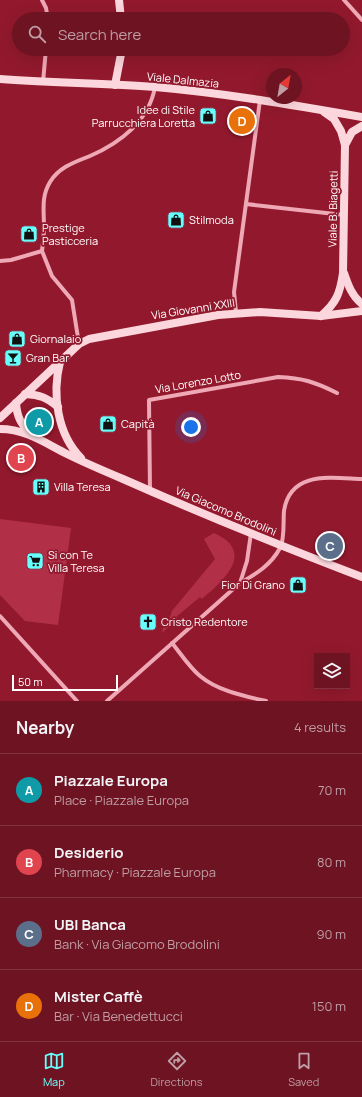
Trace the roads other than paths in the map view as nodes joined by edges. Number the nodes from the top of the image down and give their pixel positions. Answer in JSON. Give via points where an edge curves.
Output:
{"nodes":[{"id":1,"x":42,"y":0,"type":"edge"},
{"id":2,"x":119,"y":0,"type":"edge"},
{"id":3,"x":344,"y":0,"type":"edge"},
{"id":4,"x":47,"y":12,"type":"edge"},
{"id":5,"x":120,"y":12,"type":"edge"},
{"id":6,"x":362,"y":20,"type":"edge"},
{"id":7,"x":45,"y":56,"type":"edge"},
{"id":8,"x":121,"y":56,"type":"edge"},
{"id":9,"x":0,"y":79,"type":"edge"},
{"id":10,"x":43,"y":82,"type":"junction"},
{"id":11,"x":115,"y":85,"type":"junction"},
{"id":12,"x":155,"y":87,"type":"junction"},
{"id":13,"x":260,"y":99,"type":"junction"},
{"id":14,"x":318,"y":109,"type":"junction"},
{"id":15,"x":362,"y":117,"type":"edge"},
{"id":16,"x":362,"y":126,"type":"edge"},
{"id":17,"x":345,"y":145,"type":"junction"},
{"id":18,"x":246,"y":204,"type":"junction"},
{"id":19,"x":344,"y":214,"type":"junction"},
{"id":20,"x":42,"y":251,"type":"junction"},
{"id":21,"x":0,"y":261,"type":"edge"},
{"id":22,"x":343,"y":273,"type":"junction"},
{"id":23,"x":362,"y":304,"type":"edge"},
{"id":24,"x":362,"y":312,"type":"edge"},
{"id":25,"x":236,"y":313,"type":"junction"},
{"id":26,"x":321,"y":316,"type":"junction"},
{"id":27,"x":79,"y":344,"type":"junction"},
{"id":28,"x":60,"y":362,"type":"junction"},
{"id":29,"x":337,"y":393,"type":"dead end"},
{"id":30,"x":25,"y":394,"type":"junction"},
{"id":31,"x":16,"y":403,"type":"junction"},
{"id":32,"x":58,"y":407,"type":"junction"},
{"id":33,"x":0,"y":418,"type":"edge"},
{"id":34,"x":0,"y":429,"type":"edge"},
{"id":35,"x":31,"y":435,"type":"junction"},
{"id":36,"x":84,"y":462,"type":"junction"},
{"id":37,"x":362,"y":479,"type":"edge"},
{"id":38,"x":150,"y":491,"type":"junction"},
{"id":39,"x":251,"y":533,"type":"junction"},
{"id":40,"x":281,"y":546,"type":"junction"},
{"id":41,"x":362,"y":577,"type":"edge"},
{"id":42,"x":240,"y":583,"type":"junction"},
{"id":43,"x":0,"y":616,"type":"edge"},
{"id":44,"x":172,"y":643,"type":"junction"},
{"id":45,"x":77,"y":701,"type":"edge"},
{"id":46,"x":107,"y":701,"type":"edge"},
{"id":47,"x":266,"y":701,"type":"edge"}],
"edges":[{"from":1,"to":4,"type":"street"},
{"from":2,"to":5,"type":"main road"},
{"from":3,"to":6,"type":"street"},
{"from":7,"to":10,"type":"street"},
{"from":8,"to":11,"type":"main road"},
{"from":9,"to":10,"type":"main road","name":"Viale Dalmazia"},
{"from":10,"to":11,"type":"main road","name":"Viale Dalmazia"},
{"from":11,"to":12,"type":"main road","name":"Viale Dalmazia"},
{"from":12,"to":13,"type":"main road","name":"Viale Dalmazia"},
{"from":12,"to":20,"type":"street","via":[[149,107],[120,140],[61,168],[50,182],[43,199]]},
{"from":13,"to":14,"type":"main road","name":"Viale Dalmazia"},
{"from":13,"to":18,"type":"street"},
{"from":14,"to":15,"type":"main road","name":"Viale Dalmazia"},
{"from":14,"to":17,"type":"main road","via":[[334,119]]},
{"from":16,"to":17,"type":"main road","via":[[352,132]]},
{"from":17,"to":19,"type":"main road","name":"Viale B. Biagetti"},
{"from":18,"to":19,"type":"street"},
{"from":18,"to":25,"type":"street","via":[[234,292]]},
{"from":19,"to":22,"type":"main road","name":"Viale B. Biagetti"},
{"from":20,"to":21,"type":"street"},
{"from":20,"to":27,"type":"street","via":[[52,276],[72,300]]},
{"from":22,"to":23,"type":"main road","via":[[349,288]]},
{"from":22,"to":26,"type":"main road","via":[[336,299]]},
{"from":24,"to":26,"type":"main road","name":"Via Giovanni XXIII"},
{"from":25,"to":26,"type":"main road","name":"Via Giovanni XXIII"},
{"from":25,"to":27,"type":"main road","name":"Via Giovanni XXIII","via":[[99,337]]},
{"from":27,"to":28,"type":"main road","name":"Via Giovanni XXIII"},
{"from":28,"to":30,"type":"main road","name":"Via Giovanni XXIII"},
{"from":28,"to":32,"type":"main road","via":[[56,376]]},
{"from":29,"to":38,"type":"street","name":"Via Lorenzo Lotto","via":[[321,384],[300,378],[278,377],[148,400]]},
{"from":30,"to":31,"type":"main road","name":"Via Giovanni XXIII"},
{"from":30,"to":32,"type":"main road","via":[[47,398]]},
{"from":31,"to":33,"type":"main road","name":"Via Giovanni XXIII"},
{"from":31,"to":35,"type":"main road","via":[[20,422]]},
{"from":32,"to":36,"type":"main road","via":[[67,439]]},
{"from":34,"to":35,"type":"main road","name":"Via Giacomo Brodolini","via":[[12,429]]},
{"from":35,"to":36,"type":"main road","name":"Via Giacomo Brodolini"},
{"from":36,"to":38,"type":"main road","name":"Via Giacomo Brodolini"},
{"from":37,"to":40,"type":"street","via":[[312,479],[300,484],[290,495],[284,509]]},
{"from":38,"to":39,"type":"main road","name":"Via Giacomo Brodolini"},
{"from":39,"to":40,"type":"main road","name":"Via Giacomo Brodolini"},
{"from":39,"to":42,"type":"street","via":[[248,561]]},
{"from":40,"to":41,"type":"main road","name":"Via Giacomo Brodolini"},
{"from":40,"to":42,"type":"street","via":[[273,560]]},
{"from":42,"to":44,"type":"street"},
{"from":43,"to":45,"type":"street"},
{"from":44,"to":46,"type":"street"},
{"from":44,"to":47,"type":"street","via":[[201,677],[225,690]]}]}
